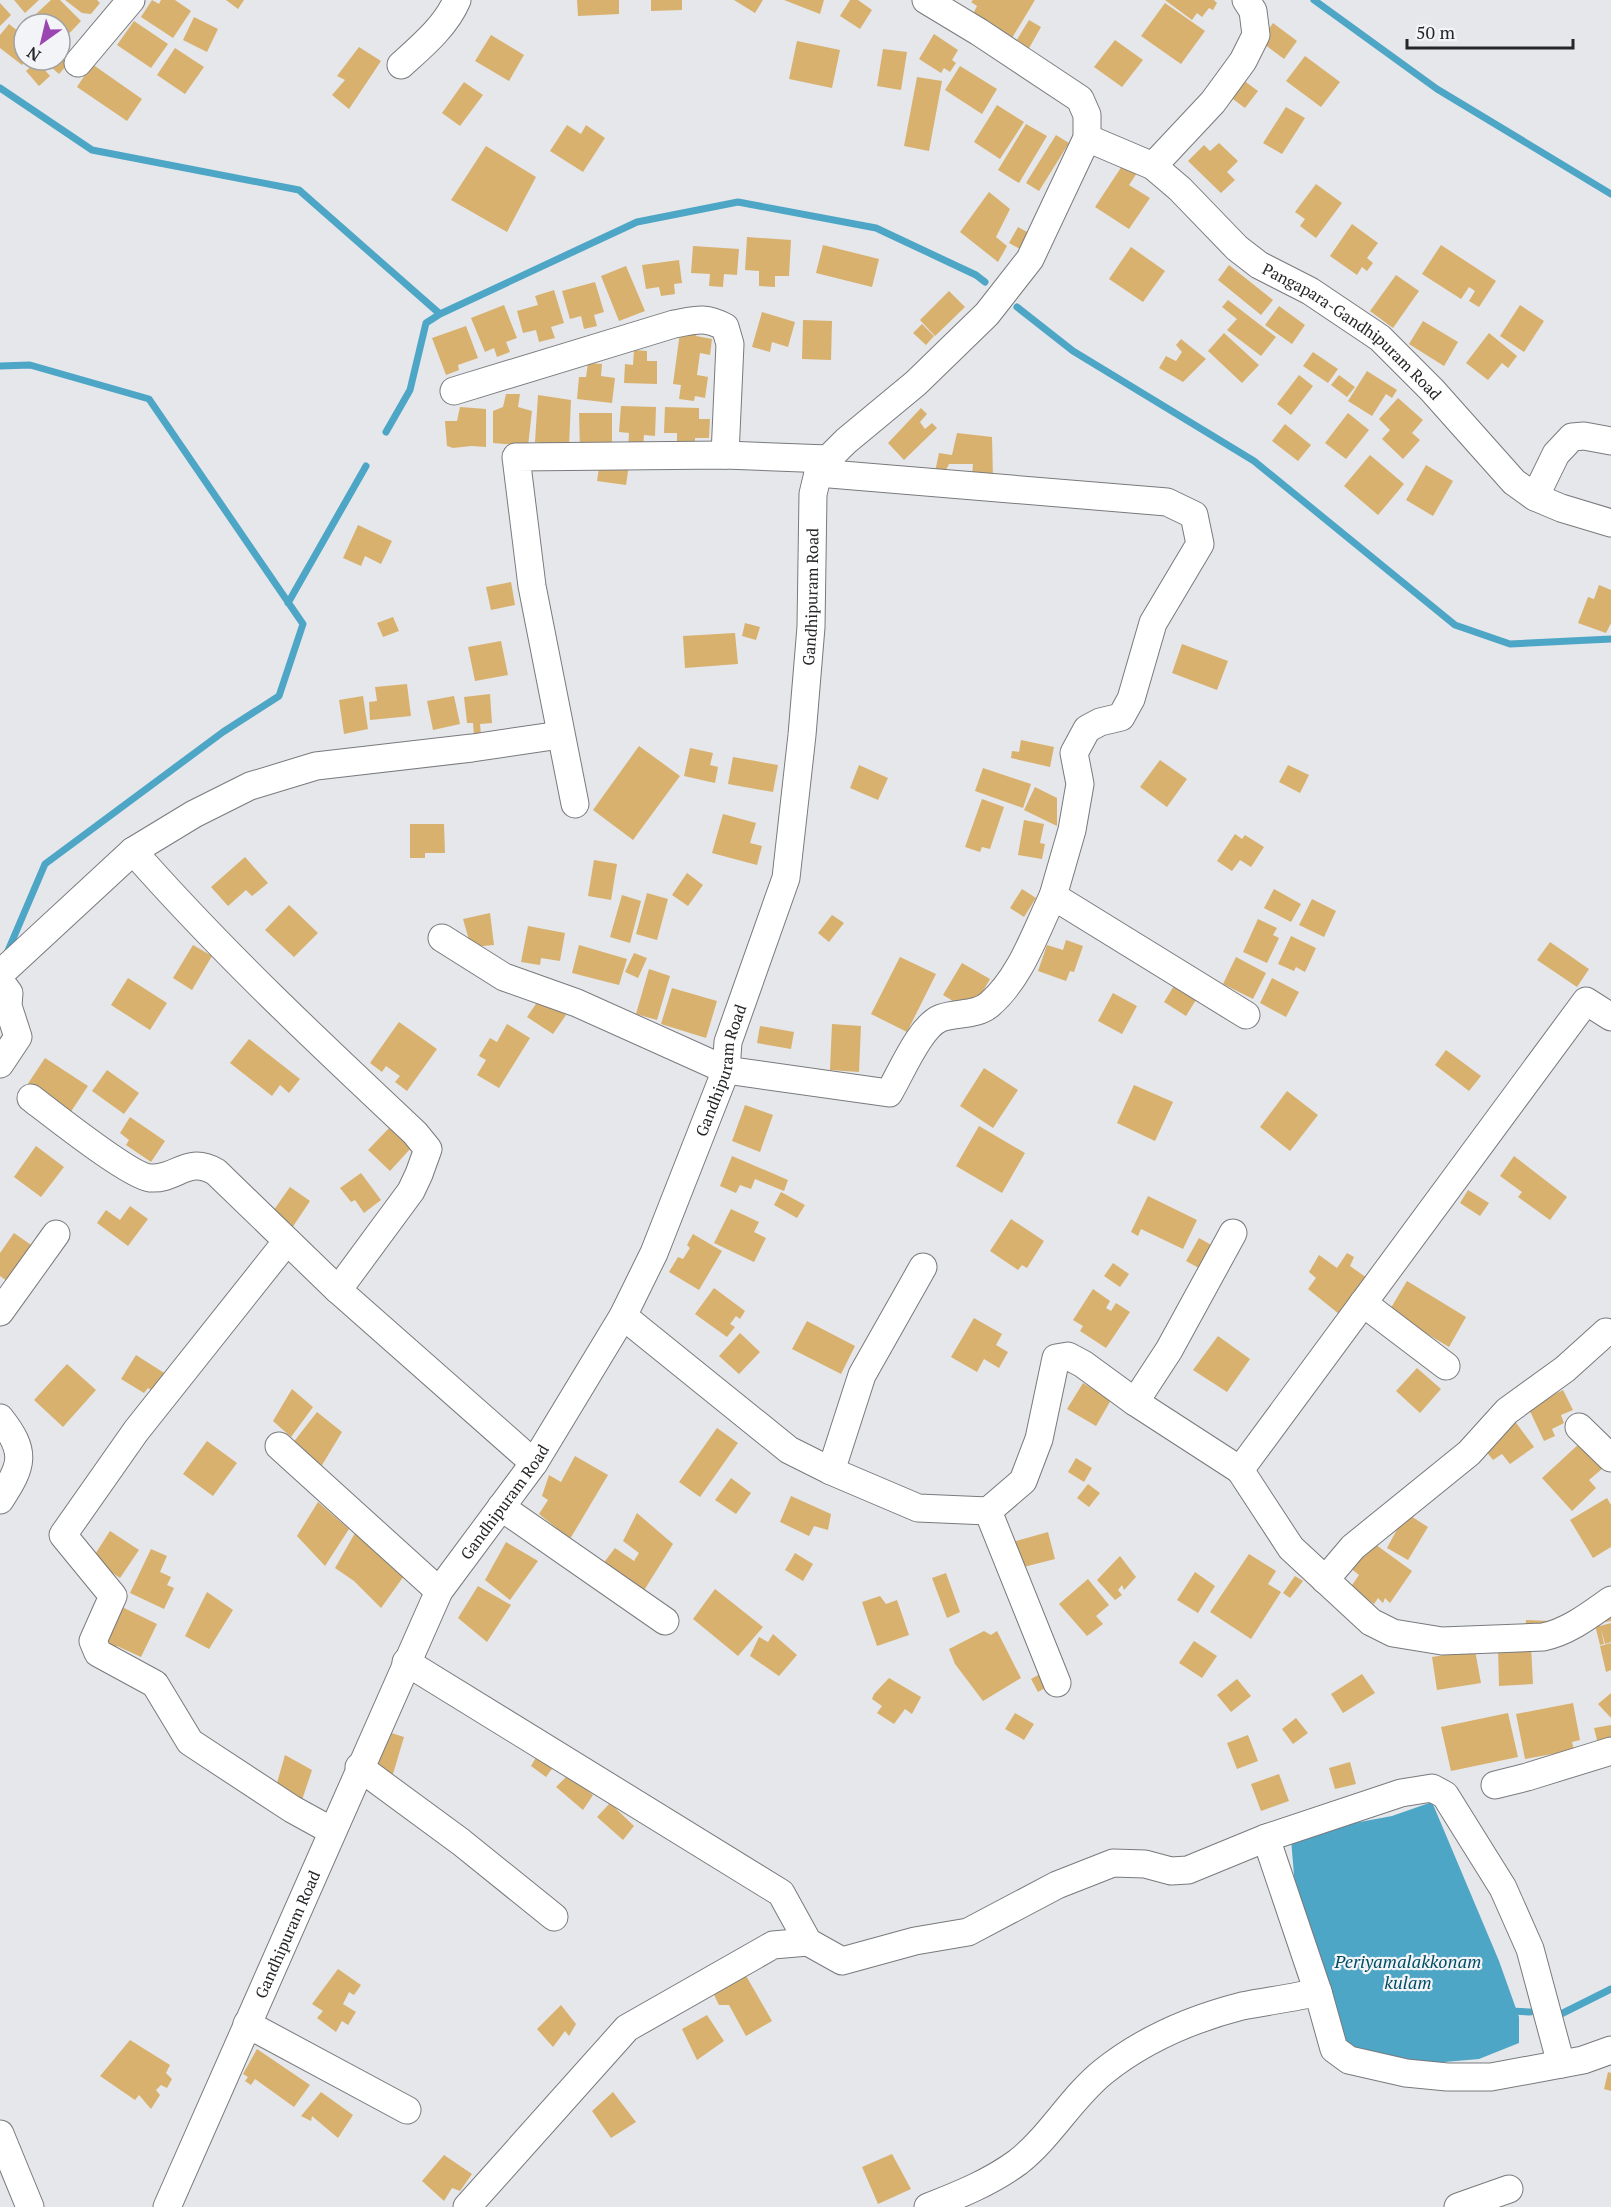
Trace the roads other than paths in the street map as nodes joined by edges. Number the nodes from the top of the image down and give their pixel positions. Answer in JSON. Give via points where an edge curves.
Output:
{"nodes":[{"id":1,"x":131,"y":0,"type":"edge"},
{"id":2,"x":457,"y":0,"type":"edge"},
{"id":3,"x":926,"y":0,"type":"edge"},
{"id":4,"x":1246,"y":0,"type":"edge"},
{"id":5,"x":78,"y":63,"type":"dead end"},
{"id":6,"x":400,"y":65,"type":"dead end"},
{"id":7,"x":1087,"y":138,"type":"junction"},
{"id":8,"x":1153,"y":166,"type":"junction"},
{"id":9,"x":454,"y":390,"type":"dead end"},
{"id":10,"x":1611,"y":441,"type":"edge"},
{"id":11,"x":725,"y":455,"type":"junction"},
{"id":12,"x":823,"y":466,"type":"junction"},
{"id":13,"x":1535,"y":497,"type":"junction"},
{"id":14,"x":1611,"y":523,"type":"edge"},
{"id":15,"x":560,"y":735,"type":"junction"},
{"id":16,"x":575,"y":804,"type":"dead end"},
{"id":17,"x":133,"y":851,"type":"junction"},
{"id":18,"x":1053,"y":896,"type":"junction"},
{"id":19,"x":442,"y":938,"type":"dead end"},
{"id":20,"x":0,"y":974,"type":"edge"},
{"id":21,"x":0,"y":981,"type":"edge"},
{"id":22,"x":1246,"y":1015,"type":"dead end"},
{"id":23,"x":1611,"y":1017,"type":"edge"},
{"id":24,"x":0,"y":1064,"type":"edge"},
{"id":25,"x":726,"y":1070,"type":"junction"},
{"id":26,"x":31,"y":1098,"type":"dead end"},
{"id":27,"x":1233,"y":1233,"type":"dead end"},
{"id":28,"x":56,"y":1234,"type":"dead end"},
{"id":29,"x":288,"y":1240,"type":"junction"},
{"id":30,"x":923,"y":1267,"type":"dead end"},
{"id":31,"x":338,"y":1290,"type":"junction"},
{"id":32,"x":1363,"y":1303,"type":"junction"},
{"id":33,"x":0,"y":1312,"type":"edge"},
{"id":34,"x":623,"y":1316,"type":"junction"},
{"id":35,"x":1606,"y":1332,"type":"dead end"},
{"id":36,"x":1446,"y":1366,"type":"dead end"},
{"id":37,"x":1135,"y":1402,"type":"junction"},
{"id":38,"x":0,"y":1418,"type":"edge"},
{"id":39,"x":1579,"y":1427,"type":"dead end"},
{"id":40,"x":279,"y":1446,"type":"dead end"},
{"id":41,"x":1611,"y":1458,"type":"edge"},
{"id":42,"x":534,"y":1463,"type":"junction"},
{"id":43,"x":1240,"y":1470,"type":"junction"},
{"id":44,"x":831,"y":1471,"type":"junction"},
{"id":45,"x":0,"y":1500,"type":"edge"},
{"id":46,"x":501,"y":1507,"type":"junction"},
{"id":47,"x":988,"y":1511,"type":"junction"},
{"id":48,"x":1325,"y":1580,"type":"junction"},
{"id":49,"x":438,"y":1591,"type":"junction"},
{"id":50,"x":1611,"y":1600,"type":"edge"},
{"id":51,"x":665,"y":1621,"type":"dead end"},
{"id":52,"x":406,"y":1662,"type":"junction"},
{"id":53,"x":1057,"y":1683,"type":"dead end"},
{"id":54,"x":1611,"y":1751,"type":"edge"},
{"id":55,"x":359,"y":1767,"type":"junction"},
{"id":56,"x":1495,"y":1785,"type":"dead end"},
{"id":57,"x":332,"y":1831,"type":"junction"},
{"id":58,"x":1266,"y":1838,"type":"junction"},
{"id":59,"x":554,"y":1917,"type":"dead end"},
{"id":60,"x":808,"y":1942,"type":"junction"},
{"id":61,"x":1318,"y":1992,"type":"junction"},
{"id":62,"x":247,"y":2024,"type":"junction"},
{"id":63,"x":1611,"y":2050,"type":"edge"},
{"id":64,"x":1561,"y":2064,"type":"junction"},
{"id":65,"x":407,"y":2110,"type":"dead end"},
{"id":66,"x":0,"y":2134,"type":"edge"},
{"id":67,"x":1509,"y":2189,"type":"dead end"},
{"id":68,"x":966,"y":2200,"type":"edge"},
{"id":69,"x":173,"y":2204,"type":"edge"},
{"id":70,"x":30,"y":2207,"type":"edge"},
{"id":71,"x":467,"y":2207,"type":"edge"},
{"id":72,"x":928,"y":2207,"type":"edge"},
{"id":73,"x":1458,"y":2207,"type":"edge"}],
"edges":[{"from":1,"to":5,"type":"street"},
{"from":2,"to":6,"type":"street","via":[[427,42]]},
{"from":3,"to":7,"type":"street","via":[[1080,99],[1087,116]]},
{"from":4,"to":8,"type":"street","via":[[1256,35],[1243,61],[1213,102]]},
{"from":7,"to":8,"type":"street","name":"Pangapara-Gandhipuram Road"},
{"from":7,"to":12,"type":"street","via":[[1030,259],[987,314]]},
{"from":8,"to":13,"type":"street","name":"Pangapara-Gandhipuram Road","via":[[1259,265],[1310,291],[1380,338],[1514,482]]},
{"from":9,"to":11,"type":"street","via":[[674,324],[710,319],[725,327],[730,344]]},
{"from":10,"to":13,"type":"street","via":[[1572,437],[1556,454]]},
{"from":11,"to":12,"type":"street"},
{"from":11,"to":15,"type":"street","via":[[516,457],[532,586]]},
{"from":12,"to":18,"type":"street","via":[[1167,502],[1194,515],[1200,544],[1153,623],[1131,699],[1121,717],[1087,729],[1074,753],[1080,784],[1072,830]]},
{"from":12,"to":25,"type":"street","name":"Gandhipuram Road","via":[[813,494],[811,627],[786,878],[728,1042]]},
{"from":13,"to":14,"type":"street","name":"Pangapara-Gandhipuram Road"},
{"from":15,"to":16,"type":"street"},
{"from":15,"to":17,"type":"street","via":[[316,766],[250,786]]},
{"from":17,"to":20,"type":"street"},
{"from":17,"to":31,"type":"street","via":[[290,1017],[428,1149],[411,1191]]},
{"from":18,"to":22,"type":"street"},
{"from":18,"to":25,"type":"street","via":[[1010,983],[988,1006],[942,1018],[928,1026],[889,1093]]},
{"from":19,"to":25,"type":"street","via":[[504,977],[577,1003]]},
{"from":21,"to":24,"type":"street","via":[[9,993],[8,1006],[18,1037]]},
{"from":23,"to":32,"type":"street","via":[[1586,1001]]},
{"from":25,"to":34,"type":"street","name":"Gandhipuram Road","via":[[654,1253]]},
{"from":26,"to":29,"type":"street","via":[[129,1169],[149,1178],[192,1165],[216,1172]]},
{"from":27,"to":37,"type":"street"},
{"from":28,"to":33,"type":"street"},
{"from":29,"to":31,"type":"street"},
{"from":29,"to":57,"type":"street","via":[[136,1431],[63,1536],[113,1596],[93,1641],[98,1653],[155,1684],[190,1742]]},
{"from":30,"to":44,"type":"street","via":[[861,1375]]},
{"from":31,"to":42,"type":"street"},
{"from":32,"to":36,"type":"street"},
{"from":32,"to":43,"type":"street"},
{"from":34,"to":42,"type":"street","name":"Gandhipuram Road"},
{"from":34,"to":44,"type":"street","via":[[789,1450]]},
{"from":35,"to":48,"type":"street","via":[[1565,1369],[1507,1411],[1469,1453],[1353,1547]]},
{"from":37,"to":43,"type":"street"},
{"from":37,"to":47,"type":"street","via":[[1083,1364],[1068,1356],[1056,1358],[1039,1440],[1023,1481]]},
{"from":38,"to":45,"type":"street","via":[[14,1435],[20,1452],[18,1468]]},
{"from":39,"to":41,"type":"street"},
{"from":40,"to":49,"type":"street"},
{"from":42,"to":46,"type":"street","name":"Gandhipuram Road"},
{"from":43,"to":48,"type":"street","via":[[1291,1548]]},
{"from":44,"to":47,"type":"street","via":[[918,1508]]},
{"from":46,"to":49,"type":"street","name":"Gandhipuram Road"},
{"from":46,"to":51,"type":"street"},
{"from":47,"to":53,"type":"street"},
{"from":48,"to":50,"type":"street","via":[[1355,1609],[1386,1630],[1442,1641],[1555,1635]]},
{"from":49,"to":52,"type":"street","name":"Gandhipuram Road"},
{"from":52,"to":55,"type":"street","name":"Gandhipuram Road"},
{"from":52,"to":60,"type":"street","via":[[781,1893]]},
{"from":54,"to":56,"type":"street"},
{"from":55,"to":57,"type":"street","name":"Gandhipuram Road"},
{"from":55,"to":59,"type":"street","via":[[462,1842]]},
{"from":57,"to":62,"type":"street","name":"Gandhipuram Road"},
{"from":58,"to":60,"type":"street","via":[[1188,1870],[1113,1863],[1057,1885],[968,1932],[915,1941],[843,1961]]},
{"from":58,"to":61,"type":"street"},
{"from":58,"to":64,"type":"street","via":[[1401,1792],[1432,1788],[1445,1795],[1503,1888],[1530,1949]]},
{"from":60,"to":71,"type":"street","via":[[773,1945],[627,2028]]},
{"from":61,"to":64,"type":"street","via":[[1334,2049],[1349,2060],[1406,2073],[1447,2077],[1491,2077]]},
{"from":61,"to":68,"type":"street","via":[[1243,2006],[1165,2032],[1101,2073],[1018,2161],[986,2181]]},
{"from":62,"to":65,"type":"street"},
{"from":62,"to":69,"type":"street","name":"Gandhipuram Road"},
{"from":63,"to":64,"type":"street"},
{"from":66,"to":70,"type":"street"},
{"from":67,"to":73,"type":"street"},
{"from":68,"to":72,"type":"street"}]}
